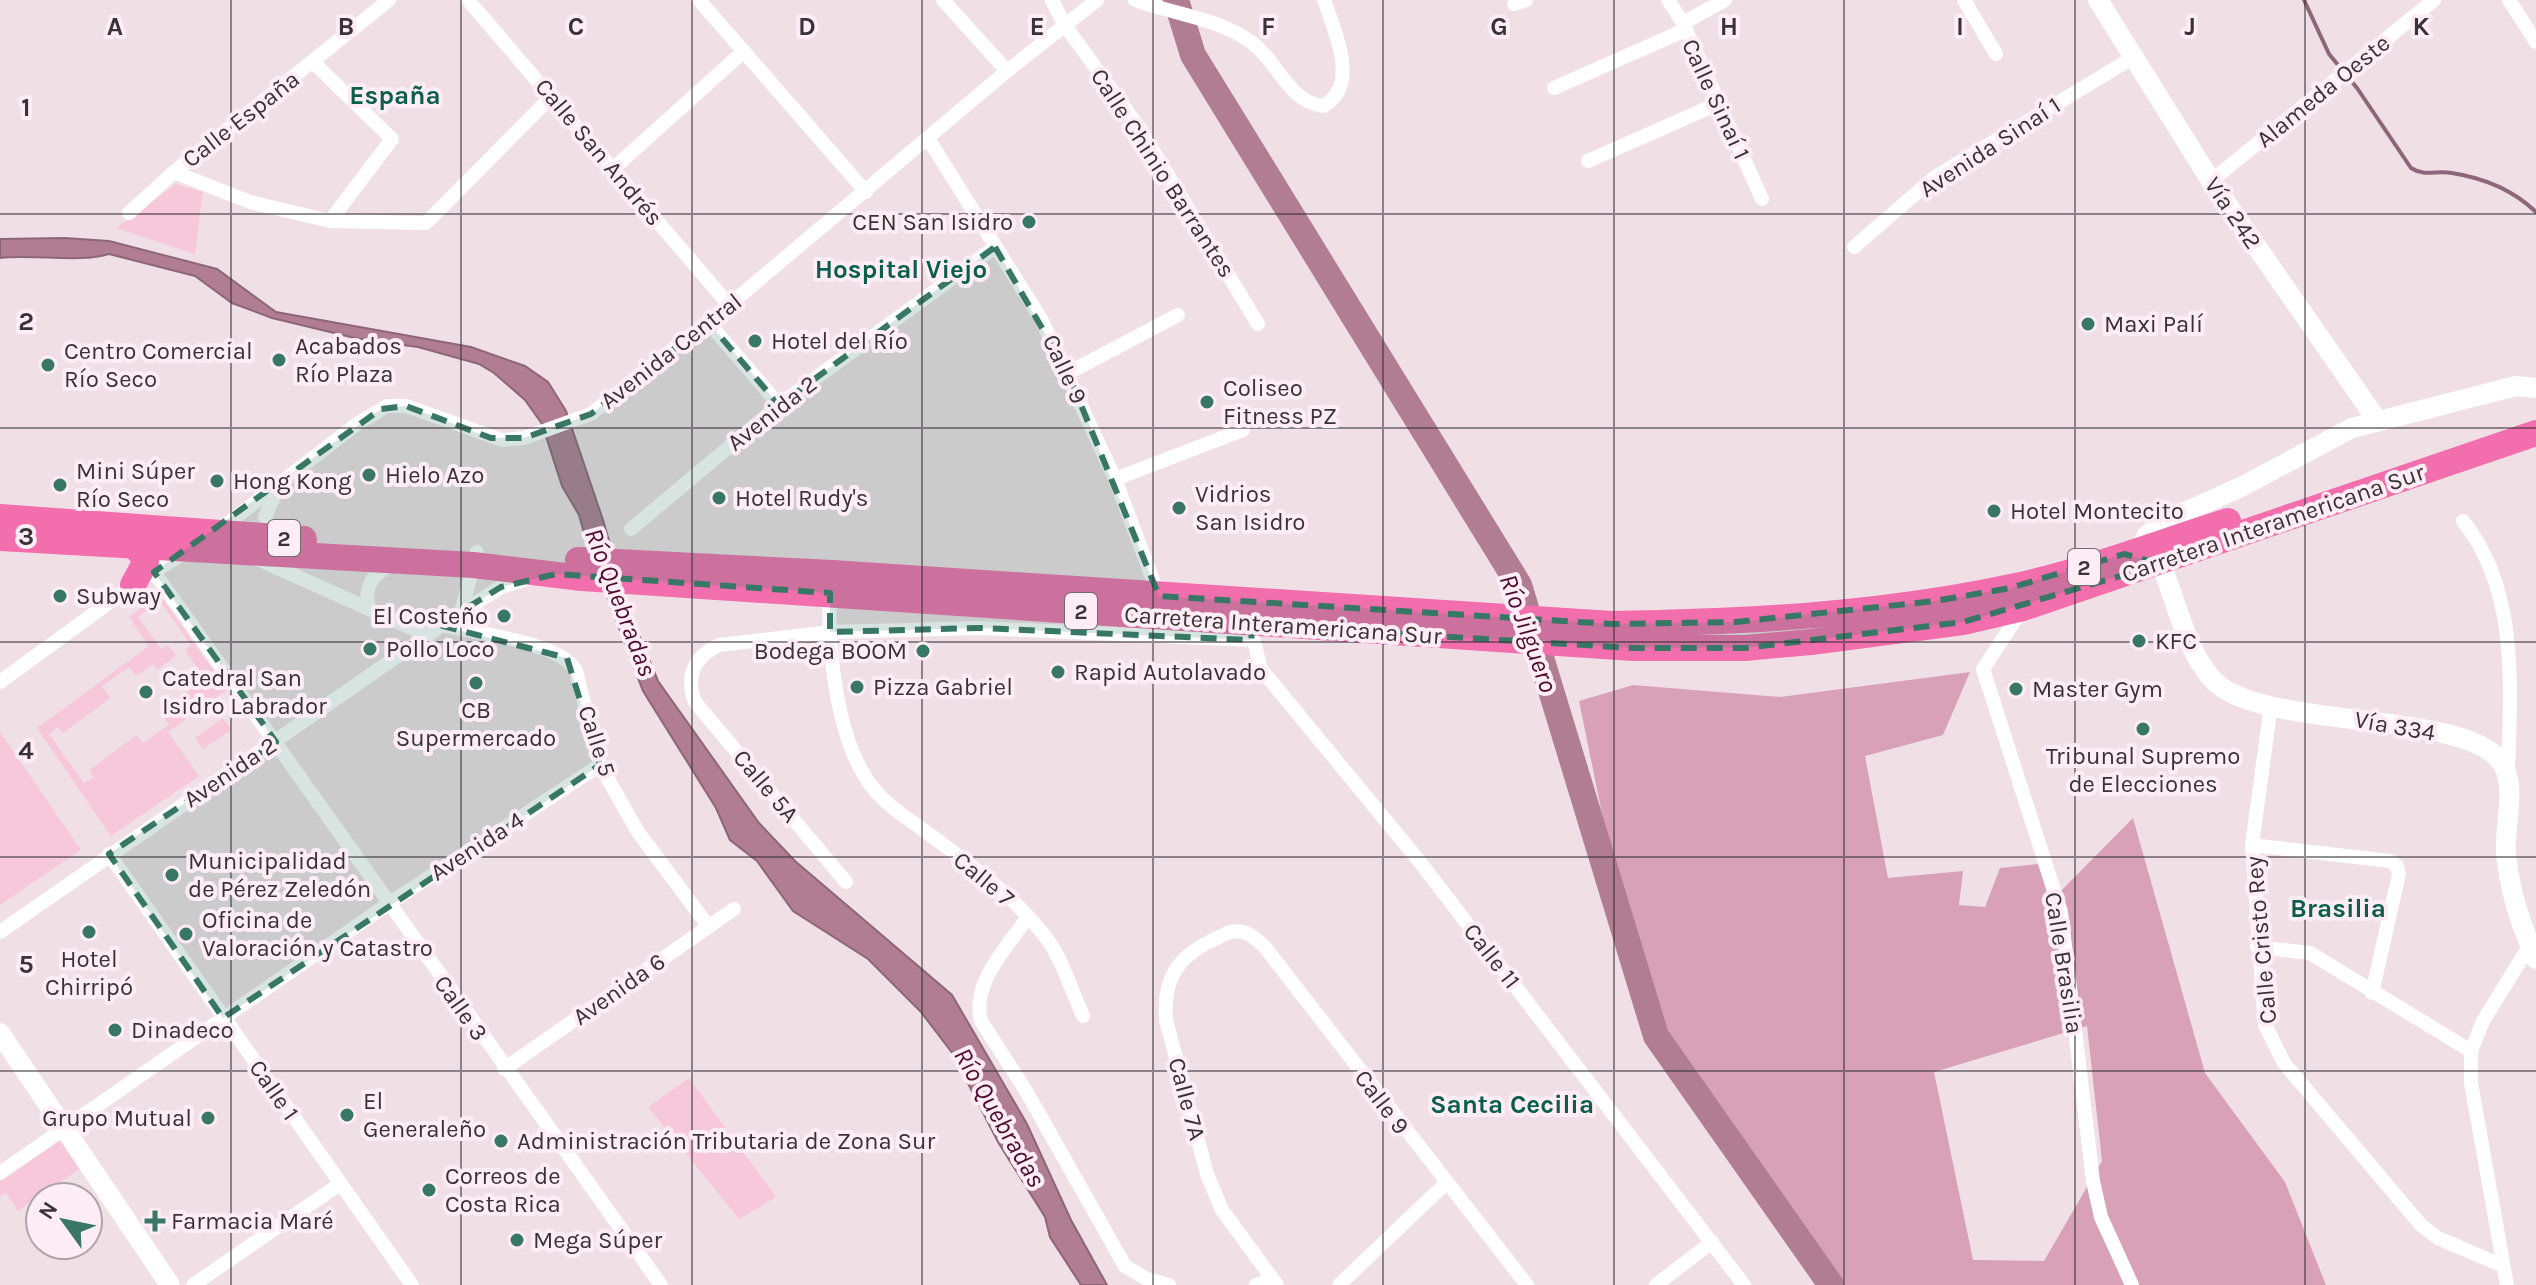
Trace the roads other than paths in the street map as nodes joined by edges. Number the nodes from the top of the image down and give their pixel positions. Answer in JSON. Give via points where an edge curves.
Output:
{"nodes":[{"id":1,"x":389,"y":0,"type":"edge"},
{"id":2,"x":468,"y":0,"type":"edge"},
{"id":3,"x":699,"y":0,"type":"edge"},
{"id":4,"x":943,"y":0,"type":"edge"},
{"id":5,"x":1052,"y":0,"type":"edge"},
{"id":6,"x":1097,"y":0,"type":"edge"},
{"id":7,"x":1135,"y":0,"type":"edge"},
{"id":8,"x":1324,"y":0,"type":"edge"},
{"id":9,"x":1668,"y":0,"type":"edge"},
{"id":10,"x":1725,"y":0,"type":"edge"},
{"id":11,"x":1964,"y":0,"type":"edge"},
{"id":12,"x":2098,"y":0,"type":"edge"},
{"id":13,"x":2434,"y":0,"type":"edge"},
{"id":14,"x":2509,"y":0,"type":"edge"},
{"id":15,"x":1064,"y":24,"type":"junction"},
{"id":16,"x":1683,"y":27,"type":"junction"},
{"id":17,"x":2536,"y":42,"type":"edge"},
{"id":18,"x":744,"y":51,"type":"junction"},
{"id":19,"x":1996,"y":54,"type":"dead end"},
{"id":20,"x":2134,"y":57,"type":"junction"},
{"id":21,"x":313,"y":62,"type":"junction"},
{"id":22,"x":1007,"y":71,"type":"junction"},
{"id":23,"x":1554,"y":88,"type":"dead end"},
{"id":24,"x":552,"y":96,"type":"junction"},
{"id":25,"x":1717,"y":104,"type":"junction"},
{"id":26,"x":929,"y":140,"type":"junction"},
{"id":27,"x":1588,"y":161,"type":"dead end"},
{"id":28,"x":614,"y":168,"type":"junction"},
{"id":29,"x":174,"y":172,"type":"junction"},
{"id":30,"x":2211,"y":181,"type":"junction"},
{"id":31,"x":866,"y":192,"type":"junction"},
{"id":32,"x":1762,"y":199,"type":"dead end"},
{"id":33,"x":129,"y":213,"type":"dead end"},
{"id":34,"x":330,"y":221,"type":"junction"},
{"id":35,"x":995,"y":247,"type":"junction"},
{"id":36,"x":1854,"y":247,"type":"dead end"},
{"id":37,"x":729,"y":305,"type":"junction"},
{"id":38,"x":1178,"y":315,"type":"dead end"},
{"id":39,"x":708,"y":322,"type":"junction"},
{"id":40,"x":1258,"y":324,"type":"dead end"},
{"id":41,"x":1068,"y":373,"type":"junction"},
{"id":42,"x":2536,"y":388,"type":"edge"},
{"id":43,"x":779,"y":405,"type":"junction"},
{"id":44,"x":2536,"y":417,"type":"edge"},
{"id":45,"x":2377,"y":420,"type":"junction"},
{"id":46,"x":1243,"y":430,"type":"dead end"},
{"id":47,"x":2536,"y":433,"type":"edge"},
{"id":48,"x":1115,"y":479,"type":"junction"},
{"id":49,"x":280,"y":483,"type":"junction"},
{"id":50,"x":0,"y":517,"type":"edge"},
{"id":51,"x":2463,"y":521,"type":"dead end"},
{"id":52,"x":631,"y":529,"type":"dead end"},
{"id":53,"x":218,"y":531,"type":"junction"},
{"id":54,"x":0,"y":538,"type":"edge"},
{"id":55,"x":293,"y":539,"type":"junction"},
{"id":56,"x":136,"y":547,"type":"junction"},
{"id":57,"x":191,"y":549,"type":"junction"},
{"id":58,"x":245,"y":553,"type":"junction"},
{"id":59,"x":2133,"y":556,"type":"junction"},
{"id":60,"x":475,"y":559,"type":"junction"},
{"id":61,"x":391,"y":562,"type":"junction"},
{"id":62,"x":569,"y":570,"type":"junction"},
{"id":63,"x":144,"y":578,"type":"junction"},
{"id":64,"x":831,"y":583,"type":"junction"},
{"id":65,"x":1159,"y":606,"type":"junction"},
{"id":66,"x":369,"y":608,"type":"junction"},
{"id":67,"x":2023,"y":608,"type":"junction"},
{"id":68,"x":461,"y":612,"type":"junction"},
{"id":69,"x":1977,"y":619,"type":"junction"},
{"id":70,"x":1253,"y":622,"type":"junction"},
{"id":71,"x":441,"y":625,"type":"junction"},
{"id":72,"x":830,"y":632,"type":"junction"},
{"id":73,"x":427,"y":635,"type":"junction"},
{"id":74,"x":0,"y":682,"type":"edge"},
{"id":75,"x":2271,"y":705,"type":"junction"},
{"id":76,"x":276,"y":742,"type":"junction"},
{"id":77,"x":600,"y":765,"type":"junction"},
{"id":78,"x":2508,"y":777,"type":"junction"},
{"id":79,"x":2252,"y":845,"type":"junction"},
{"id":80,"x":109,"y":854,"type":"junction"},
{"id":81,"x":846,"y":882,"type":"dead end"},
{"id":82,"x":388,"y":904,"type":"junction"},
{"id":83,"x":734,"y":909,"type":"dead end"},
{"id":84,"x":1028,"y":917,"type":"junction"},
{"id":85,"x":709,"y":927,"type":"junction"},
{"id":86,"x":1231,"y":931,"type":"joint"},
{"id":87,"x":0,"y":932,"type":"edge"},
{"id":88,"x":2257,"y":947,"type":"junction"},
{"id":89,"x":2534,"y":949,"type":"edge"},
{"id":90,"x":2372,"y":993,"type":"junction"},
{"id":91,"x":1083,"y":1016,"type":"dead end"},
{"id":92,"x":223,"y":1018,"type":"junction"},
{"id":93,"x":0,"y":1033,"type":"edge"},
{"id":94,"x":2471,"y":1051,"type":"junction"},
{"id":95,"x":504,"y":1069,"type":"junction"},
{"id":96,"x":66,"y":1128,"type":"junction"},
{"id":97,"x":0,"y":1173,"type":"edge"},
{"id":98,"x":340,"y":1184,"type":"junction"},
{"id":99,"x":1445,"y":1184,"type":"junction"},
{"id":100,"x":1712,"y":1242,"type":"junction"},
{"id":101,"x":2501,"y":1265,"type":"junction"},
{"id":102,"x":1275,"y":1282,"type":"edge"},
{"id":103,"x":170,"y":1285,"type":"edge"},
{"id":104,"x":193,"y":1285,"type":"edge"},
{"id":105,"x":412,"y":1285,"type":"edge"},
{"id":106,"x":661,"y":1285,"type":"edge"},
{"id":107,"x":1169,"y":1285,"type":"edge"},
{"id":108,"x":1256,"y":1285,"type":"edge"},
{"id":109,"x":1339,"y":1285,"type":"edge"},
{"id":110,"x":1527,"y":1285,"type":"edge"},
{"id":111,"x":1656,"y":1285,"type":"edge"},
{"id":112,"x":1744,"y":1285,"type":"edge"},
{"id":113,"x":2132,"y":1285,"type":"edge"},
{"id":114,"x":2507,"y":1285,"type":"edge"}],
"edges":[{"from":1,"to":21,"type":"street","name":"Calle España"},
{"from":2,"to":24,"type":"street","name":"Calle San Andrés"},
{"from":3,"to":18,"type":"street"},
{"from":4,"to":22,"type":"street"},
{"from":5,"to":15,"type":"street","name":"Calle Chinio Barrantes"},
{"from":6,"to":15,"type":"street","name":"Avenida Central"},
{"from":7,"to":8,"type":"street","via":[[1213,23],[1253,43],[1302,100],[1323,106],[1339,90],[1342,73]]},
{"from":9,"to":16,"type":"street","name":"Calle Sinaí 1"},
{"from":10,"to":16,"type":"street"},
{"from":11,"to":19,"type":"street"},
{"from":12,"to":20,"type":"main road","name":"Vía 242"},
{"from":13,"to":30,"type":"street","name":"Alameda Oeste"},
{"from":14,"to":17,"type":"street"},
{"from":15,"to":22,"type":"street","name":"Avenida Central"},
{"from":15,"to":40,"type":"street","name":"Calle Chinio Barrantes","via":[[1138,126]]},
{"from":16,"to":23,"type":"street"},
{"from":16,"to":25,"type":"street","name":"Calle Sinaí 1"},
{"from":18,"to":28,"type":"street"},
{"from":18,"to":31,"type":"street"},
{"from":20,"to":30,"type":"main road","name":"Vía 242"},
{"from":20,"to":36,"type":"street","name":"Avenida Sinaí 1","via":[[1935,177]]},
{"from":21,"to":29,"type":"street","name":"Calle España"},
{"from":21,"to":34,"type":"street","via":[[392,139]]},
{"from":22,"to":26,"type":"street","name":"Avenida Central"},
{"from":24,"to":28,"type":"street","name":"Calle San Andrés"},
{"from":24,"to":34,"type":"street","name":"Calle España","via":[[426,223]]},
{"from":25,"to":27,"type":"street"},
{"from":25,"to":32,"type":"street","name":"Calle Sinaí 1"},
{"from":26,"to":31,"type":"street","name":"Avenida Central"},
{"from":26,"to":35,"type":"street","name":"Calle 9"},
{"from":28,"to":37,"type":"street","name":"Calle San Andrés"},
{"from":29,"to":33,"type":"street"},
{"from":29,"to":34,"type":"street","name":"Calle España","via":[[250,202]]},
{"from":30,"to":45,"type":"main road","name":"Vía 242"},
{"from":31,"to":37,"type":"street","name":"Avenida Central"},
{"from":35,"to":41,"type":"street","name":"Calle 9"},
{"from":35,"to":43,"type":"street","name":"Avenida 2"},
{"from":37,"to":39,"type":"street","name":"Avenida Central"},
{"from":38,"to":41,"type":"street"},
{"from":39,"to":43,"type":"street"},
{"from":39,"to":49,"type":"street","name":"Avenida Central","via":[[591,414],[524,438],[491,438],[396,405],[357,424]]},
{"from":41,"to":48,"type":"street","name":"Calle 9"},
{"from":42,"to":45,"type":"main road","via":[[2516,386]]},
{"from":43,"to":52,"type":"street","name":"Avenida 2"},
{"from":44,"to":59,"type":"highway","name":"Carretera Interamericana Sur"},
{"from":45,"to":59,"type":"main road","via":[[2167,520],[2147,535]]},
{"from":46,"to":48,"type":"street"},
{"from":47,"to":59,"type":"highway","name":"Carretera Interamericana Sur","number":"2"},
{"from":48,"to":65,"type":"street","name":"Calle 9"},
{"from":49,"to":53,"type":"street","name":"Avenida Central"},
{"from":49,"to":55,"type":"street","via":[[265,517],[268,527]]},
{"from":50,"to":53,"type":"highway","name":"Carretera Interamericana Sur","number":"2"},
{"from":51,"to":78,"type":"street","via":[[2488,564],[2510,653]]},
{"from":53,"to":55,"type":"highway","name":"Carretera Interamericana Sur","number":"2"},
{"from":53,"to":57,"type":"street","name":"Avenida Central"},
{"from":54,"to":56,"type":"highway","name":"Carretera Interamericana Sur","number":"2"},
{"from":55,"to":60,"type":"highway","name":"Carretera Interamericana Sur","number":"2"},
{"from":56,"to":57,"type":"highway","name":"Carretera Interamericana Sur","number":"2"},
{"from":56,"to":63,"type":"highway","via":[[146,561]]},
{"from":57,"to":58,"type":"highway","name":"Carretera Interamericana Sur","number":"2"},
{"from":57,"to":63,"type":"street","name":"Avenida Central"},
{"from":58,"to":61,"type":"highway","name":"Carretera Interamericana Sur","number":"2"},
{"from":58,"to":66,"type":"street"},
{"from":59,"to":67,"type":"highway","name":"Carretera Interamericana Sur","number":"2"},
{"from":59,"to":69,"type":"highway"},
{"from":59,"to":70,"type":"highway","name":"Carretera Interamericana Sur","number":"2","via":[[2010,588],[1790,620],[1612,624],[1494,617]]},
{"from":59,"to":75,"type":"main road","name":"Vía 334","via":[[2212,679],[2231,693]]},
{"from":60,"to":61,"type":"highway","name":"Carretera Interamericana Sur","number":"2"},
{"from":60,"to":62,"type":"highway","name":"Carretera Interamericana Sur","number":"2"},
{"from":60,"to":68,"type":"street"},
{"from":61,"to":66,"type":"street","via":[[368,584]]},
{"from":62,"to":64,"type":"highway","name":"Carretera Interamericana Sur","number":"2"},
{"from":62,"to":68,"type":"street","name":"Avenida 2","via":[[501,587]]},
{"from":63,"to":74,"type":"street","name":"Avenida Central"},
{"from":63,"to":76,"type":"street","name":"Calle 3"},
{"from":64,"to":65,"type":"highway","name":"Carretera Interamericana Sur","number":"2"},
{"from":64,"to":72,"type":"street","name":"Calle 7"},
{"from":65,"to":70,"type":"highway","name":"Carretera Interamericana Sur","number":"2"},
{"from":66,"to":73,"type":"street"},
{"from":67,"to":69,"type":"highway","name":"Carretera Interamericana Sur","number":"2"},
{"from":67,"to":113,"type":"street","name":"Calle Brasilia","via":[[1983,669],[2061,912],[2093,1181],[2101,1217]]},
{"from":68,"to":71,"type":"street","name":"Avenida 2"},
{"from":69,"to":70,"type":"highway","name":"Carretera Interamericana Sur","number":"2","via":[[1745,648],[1633,648]]},
{"from":70,"to":72,"type":"street"},
{"from":70,"to":100,"type":"street","name":"Calle 11","via":[[1261,669],[1420,862]]},
{"from":71,"to":73,"type":"street","name":"Avenida 2"},
{"from":71,"to":77,"type":"street","name":"Calle 5","via":[[567,658],[576,671]]},
{"from":72,"to":81,"type":"street","name":"Calle 5A","via":[[719,645],[694,664],[689,687],[695,702]]},
{"from":72,"to":84,"type":"street","name":"Calle 7","via":[[850,745],[874,790]]},
{"from":73,"to":76,"type":"street","name":"Avenida 2"},
{"from":75,"to":78,"type":"main road","name":"Vía 334","via":[[2462,739],[2497,756]]},
{"from":75,"to":79,"type":"street","name":"Calle Cristo Rey"},
{"from":76,"to":80,"type":"street","name":"Avenida 2"},
{"from":76,"to":82,"type":"street","name":"Calle 3"},
{"from":77,"to":82,"type":"street","name":"Avenida 4"},
{"from":77,"to":85,"type":"street","name":"Calle 5","via":[[638,832]]},
{"from":78,"to":89,"type":"main road","via":[[2506,855],[2511,889]]},
{"from":79,"to":88,"type":"street","name":"Calle Cristo Rey"},
{"from":79,"to":90,"type":"street","via":[[2397,866]]},
{"from":80,"to":87,"type":"street","name":"Avenida 2"},
{"from":80,"to":92,"type":"street","name":"Calle 1"},
{"from":82,"to":92,"type":"street","name":"Avenida 4"},
{"from":82,"to":95,"type":"street","name":"Calle 3"},
{"from":83,"to":85,"type":"street","name":"Avenida 6"},
{"from":84,"to":91,"type":"street","via":[[1049,941]]},
{"from":84,"to":107,"type":"street","name":"Calle 7","via":[[985,980],[978,1009],[981,1021],[1125,1266]]},
{"from":85,"to":95,"type":"street","name":"Avenida 6"},
{"from":86,"to":99,"type":"street","name":"Calle 9","via":[[1245,932],[1264,946]]},
{"from":86,"to":102,"type":"street","name":"Calle 7A","via":[[1200,946],[1170,979],[1164,996],[1166,1020],[1207,1174],[1233,1229]]},
{"from":88,"to":90,"type":"street","via":[[2310,953]]},
{"from":88,"to":101,"type":"street","name":"Calle Cristo Rey","via":[[2265,1025],[2284,1063],[2421,1225],[2438,1238]]},
{"from":89,"to":94,"type":"street","via":[[2483,1021]]},
{"from":90,"to":94,"type":"street"},
{"from":92,"to":96,"type":"street","name":"Avenida 4"},
{"from":92,"to":98,"type":"street","name":"Calle 1"},
{"from":93,"to":96,"type":"main road"},
{"from":94,"to":101,"type":"street","via":[[2471,1083]]},
{"from":95,"to":106,"type":"street","name":"Calle 3"},
{"from":96,"to":97,"type":"street","name":"Avenida 4"},
{"from":96,"to":103,"type":"main road"},
{"from":98,"to":104,"type":"street"},
{"from":98,"to":105,"type":"street","name":"Calle 1"},
{"from":99,"to":109,"type":"street"},
{"from":99,"to":110,"type":"street","name":"Calle 9"},
{"from":100,"to":111,"type":"street"},
{"from":100,"to":112,"type":"street","name":"Calle 11"},
{"from":101,"to":114,"type":"street"},
{"from":102,"to":108,"type":"street"}]}
